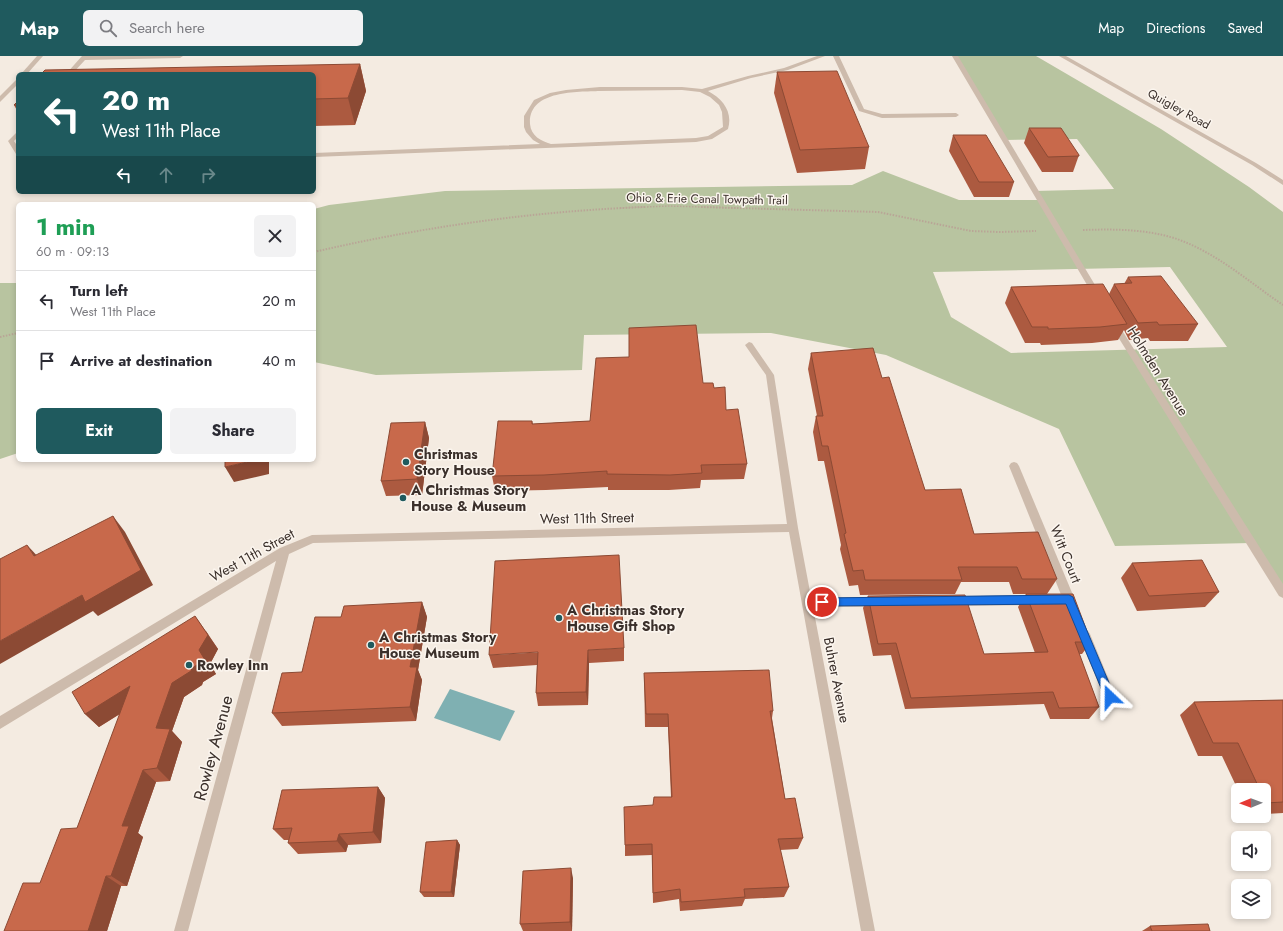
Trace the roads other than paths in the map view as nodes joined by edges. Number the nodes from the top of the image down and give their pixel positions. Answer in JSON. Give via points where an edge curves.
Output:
{"nodes":[{"id":1,"x":40,"y":56,"type":"edge"},
{"id":2,"x":180,"y":56,"type":"edge"},
{"id":3,"x":822,"y":56,"type":"edge"},
{"id":4,"x":836,"y":56,"type":"edge"},
{"id":5,"x":955,"y":56,"type":"edge"},
{"id":6,"x":1062,"y":56,"type":"edge"},
{"id":7,"x":84,"y":57,"type":"edge"},
{"id":8,"x":26,"y":72,"type":"edge"},
{"id":9,"x":71,"y":72,"type":"edge"},
{"id":10,"x":16,"y":82,"type":"edge"},
{"id":11,"x":702,"y":90,"type":"junction"},
{"id":12,"x":0,"y":100,"type":"edge"},
{"id":13,"x":956,"y":115,"type":"dead end"},
{"id":14,"x":16,"y":135,"type":"edge"},
{"id":15,"x":552,"y":146,"type":"junction"},
{"id":16,"x":16,"y":150,"type":"edge"},
{"id":17,"x":316,"y":155,"type":"edge"},
{"id":18,"x":1283,"y":183,"type":"edge"},
{"id":19,"x":1102,"y":303,"type":"edge"},
{"id":20,"x":1110,"y":317,"type":"edge"},
{"id":21,"x":749,"y":345,"type":"dead end"},
{"id":22,"x":1014,"y":466,"type":"dead end"},
{"id":23,"x":793,"y":528,"type":"junction"},
{"id":24,"x":284,"y":551,"type":"junction"},
{"id":25,"x":1283,"y":593,"type":"edge"},
{"id":26,"x":1045,"y":600,"type":"edge"},
{"id":27,"x":942,"y":601,"type":"edge"},
{"id":28,"x":807,"y":602,"type":"junction"},
{"id":29,"x":894,"y":602,"type":"edge"},
{"id":30,"x":1110,"y":697,"type":"dead end"},
{"id":31,"x":0,"y":723,"type":"edge"},
{"id":32,"x":181,"y":931,"type":"edge"},
{"id":33,"x":868,"y":931,"type":"edge"}],
"edges":[{"from":1,"to":8,"type":"street"},
{"from":2,"to":7,"type":"street"},
{"from":3,"to":11,"type":"street","via":[[786,69]]},
{"from":4,"to":13,"type":"street","via":[[860,110],[882,116]]},
{"from":5,"to":19,"type":"street"},
{"from":6,"to":18,"type":"street","name":"Quigley Road","via":[[1254,164]]},
{"from":7,"to":9,"type":"street"},
{"from":10,"to":12,"type":"street"},
{"from":11,"to":15,"type":"street","via":[[722,104],[725,112],[726,128],[710,138]]},
{"from":11,"to":15,"type":"street","via":[[583,91],[563,92],[540,98],[528,115],[528,130],[532,137]]},
{"from":14,"to":16,"type":"street","via":[[11,141]]},
{"from":15,"to":17,"type":"street"},
{"from":20,"to":25,"type":"street","name":"Holmden Avenue"},
{"from":21,"to":23,"type":"street","name":"Buhrer Avenue","via":[[770,375]]},
{"from":22,"to":30,"type":"street","name":"Witt Court","via":[[1065,600],[1079,623]]},
{"from":23,"to":24,"type":"street","name":"West 11th Street","via":[[312,539]]},
{"from":23,"to":28,"type":"street","name":"Buhrer Avenue"},
{"from":24,"to":31,"type":"street","name":"West 11th Street"},
{"from":24,"to":32,"type":"street","name":"Rowley Avenue"},
{"from":26,"to":27,"type":"street"},
{"from":28,"to":29,"type":"street"},
{"from":28,"to":33,"type":"street","name":"Buhrer Avenue"}]}
